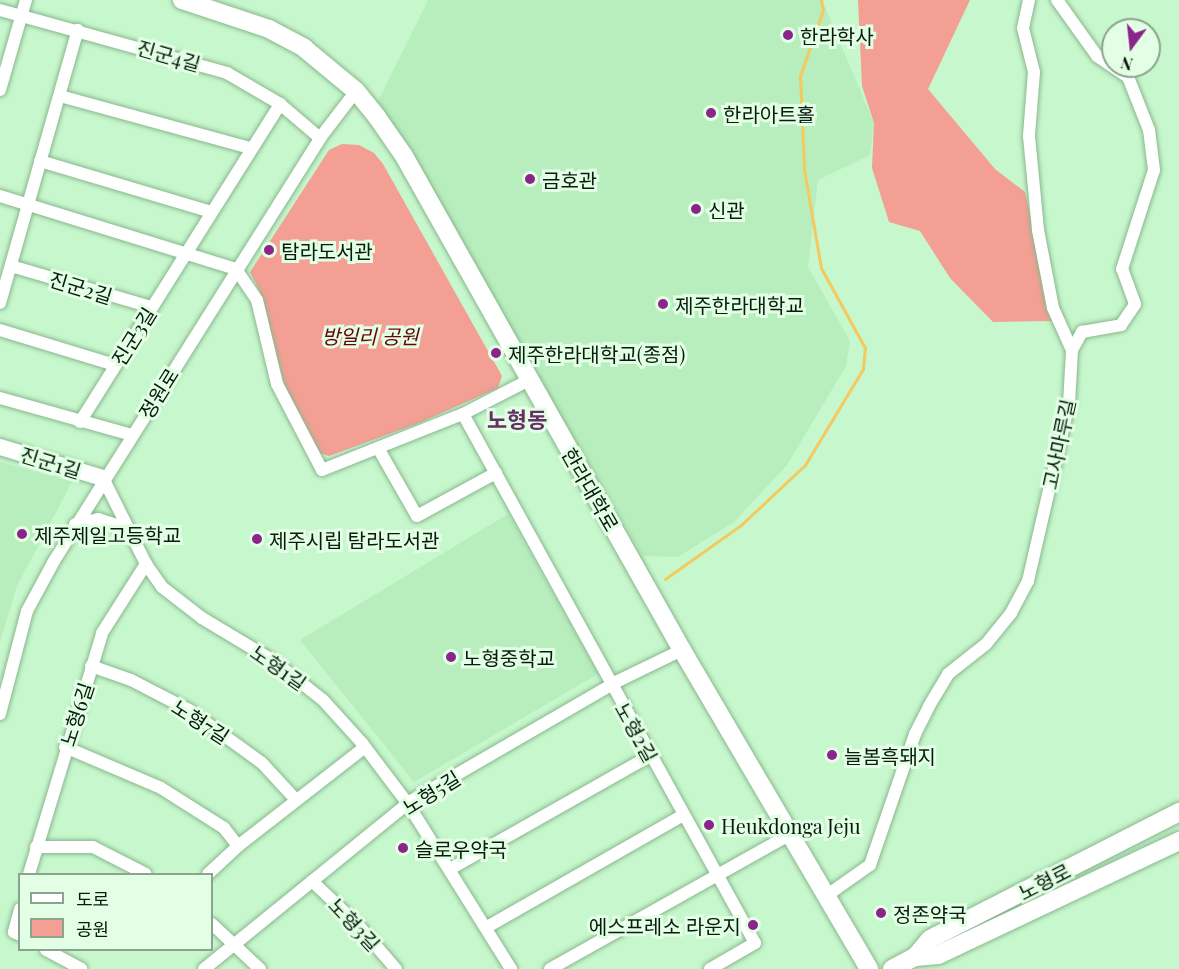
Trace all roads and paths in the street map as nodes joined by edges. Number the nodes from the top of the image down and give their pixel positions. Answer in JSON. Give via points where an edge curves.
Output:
{"nodes":[{"id":1,"x":26,"y":0,"type":"edge"},
{"id":2,"x":182,"y":0,"type":"edge"},
{"id":3,"x":1029,"y":0,"type":"edge"},
{"id":4,"x":1057,"y":0,"type":"edge"},
{"id":5,"x":217,"y":5,"type":"edge"},
{"id":6,"x":0,"y":10,"type":"edge"},
{"id":7,"x":21,"y":16,"type":"junction"},
{"id":8,"x":78,"y":30,"type":"junction"},
{"id":9,"x":0,"y":90,"type":"edge"},
{"id":10,"x":356,"y":91,"type":"junction"},
{"id":11,"x":60,"y":96,"type":"junction"},
{"id":12,"x":280,"y":104,"type":"junction"},
{"id":13,"x":320,"y":138,"type":"junction"},
{"id":14,"x":250,"y":148,"type":"junction"},
{"id":15,"x":40,"y":161,"type":"junction"},
{"id":16,"x":0,"y":196,"type":"edge"},
{"id":17,"x":27,"y":204,"type":"junction"},
{"id":18,"x":211,"y":212,"type":"junction"},
{"id":19,"x":187,"y":251,"type":"junction"},
{"id":20,"x":10,"y":266,"type":"junction"},
{"id":21,"x":236,"y":269,"type":"junction"},
{"id":22,"x":0,"y":303,"type":"edge"},
{"id":23,"x":151,"y":307,"type":"junction"},
{"id":24,"x":0,"y":330,"type":"edge"},
{"id":25,"x":1072,"y":350,"type":"junction"},
{"id":26,"x":115,"y":365,"type":"junction"},
{"id":27,"x":529,"y":380,"type":"junction"},
{"id":28,"x":0,"y":398,"type":"edge"},
{"id":29,"x":463,"y":414,"type":"junction"},
{"id":30,"x":80,"y":422,"type":"junction"},
{"id":31,"x":132,"y":435,"type":"junction"},
{"id":32,"x":0,"y":447,"type":"edge"},
{"id":33,"x":378,"y":448,"type":"junction"},
{"id":34,"x":496,"y":473,"type":"junction"},
{"id":35,"x":103,"y":478,"type":"junction"},
{"id":36,"x":75,"y":525,"type":"junction"},
{"id":37,"x":129,"y":529,"type":"junction"},
{"id":38,"x":146,"y":564,"type":"junction"},
{"id":39,"x":682,"y":650,"type":"junction"},
{"id":40,"x":91,"y":666,"type":"junction"},
{"id":41,"x":611,"y":685,"type":"junction"},
{"id":42,"x":0,"y":714,"type":"edge"},
{"id":43,"x":64,"y":747,"type":"junction"},
{"id":44,"x":365,"y":747,"type":"junction"},
{"id":45,"x":650,"y":756,"type":"junction"},
{"id":46,"x":296,"y":800,"type":"junction"},
{"id":47,"x":408,"y":804,"type":"junction"},
{"id":48,"x":1179,"y":812,"type":"edge"},
{"id":49,"x":683,"y":815,"type":"junction"},
{"id":50,"x":789,"y":835,"type":"junction"},
{"id":51,"x":1179,"y":841,"type":"edge"},
{"id":52,"x":238,"y":846,"type":"junction"},
{"id":53,"x":36,"y":848,"type":"junction"},
{"id":54,"x":450,"y":868,"type":"junction"},
{"id":55,"x":28,"y":873,"type":"edge"},
{"id":56,"x":144,"y":873,"type":"edge"},
{"id":57,"x":209,"y":873,"type":"edge"},
{"id":58,"x":717,"y":875,"type":"junction"},
{"id":59,"x":312,"y":881,"type":"junction"},
{"id":60,"x":826,"y":896,"type":"junction"},
{"id":61,"x":18,"y":917,"type":"edge"},
{"id":62,"x":213,"y":925,"type":"edge"},
{"id":63,"x":487,"y":927,"type":"junction"},
{"id":64,"x":18,"y":934,"type":"edge"},
{"id":65,"x":233,"y":942,"type":"junction"},
{"id":66,"x":48,"y":951,"type":"edge"},
{"id":67,"x":915,"y":957,"type":"junction"},
{"id":68,"x":81,"y":969,"type":"edge"},
{"id":69,"x":204,"y":969,"type":"edge"},
{"id":70,"x":260,"y":969,"type":"edge"},
{"id":71,"x":396,"y":969,"type":"edge"},
{"id":72,"x":512,"y":969,"type":"edge"},
{"id":73,"x":550,"y":969,"type":"edge"},
{"id":74,"x":710,"y":969,"type":"edge"},
{"id":75,"x":869,"y":969,"type":"edge"},
{"id":76,"x":892,"y":969,"type":"edge"}],
"edges":[{"from":1,"to":7,"type":"street"},
{"from":2,"to":5,"type":"main road","name":"한라대학로"},
{"from":3,"to":25,"type":"street","via":[[1023,28],[1034,72],[1029,136],[1038,230],[1053,308]]},
{"from":4,"to":25,"type":"street","via":[[1097,56],[1128,77],[1149,130],[1154,170],[1122,269],[1135,304],[1121,325],[1082,332]]},
{"from":5,"to":10,"type":"main road","name":"한라대학로","via":[[304,48]]},
{"from":6,"to":7,"type":"street","name":"진군4길"},
{"from":7,"to":8,"type":"street","name":"진군4길"},
{"from":7,"to":9,"type":"street"},
{"from":8,"to":11,"type":"street"},
{"from":8,"to":12,"type":"street","name":"진군4길","via":[[227,73]]},
{"from":10,"to":13,"type":"street","name":"정원로"},
{"from":10,"to":27,"type":"main road","name":"한라대학로","via":[[404,156]]},
{"from":11,"to":14,"type":"street"},
{"from":11,"to":15,"type":"street"},
{"from":12,"to":13,"type":"street","name":"진군4길"},
{"from":12,"to":14,"type":"street","name":"진군3길"},
{"from":13,"to":21,"type":"street","name":"정원로"},
{"from":14,"to":18,"type":"street","name":"진군3길"},
{"from":15,"to":17,"type":"street"},
{"from":15,"to":18,"type":"street"},
{"from":16,"to":17,"type":"street"},
{"from":17,"to":19,"type":"street"},
{"from":17,"to":20,"type":"street"},
{"from":18,"to":19,"type":"street","name":"진군3길"},
{"from":19,"to":21,"type":"street"},
{"from":19,"to":23,"type":"street","name":"진군3길"},
{"from":20,"to":22,"type":"street"},
{"from":20,"to":23,"type":"street","name":"진군2길"},
{"from":21,"to":31,"type":"street","name":"정원로"},
{"from":21,"to":33,"type":"street","via":[[256,300],[277,384],[322,470]]},
{"from":23,"to":26,"type":"street","name":"진군3길"},
{"from":24,"to":26,"type":"street"},
{"from":25,"to":60,"type":"street","name":"고사마루길","via":[[1069,404],[1028,581],[1011,613],[986,644],[948,674],[929,706],[915,734],[870,866]]},
{"from":26,"to":30,"type":"street","name":"진군3길"},
{"from":27,"to":29,"type":"street"},
{"from":27,"to":39,"type":"main road","name":"한라대학로"},
{"from":28,"to":30,"type":"street"},
{"from":29,"to":33,"type":"street"},
{"from":29,"to":34,"type":"street","name":"노형2길"},
{"from":30,"to":31,"type":"street"},
{"from":31,"to":35,"type":"street","name":"정원로"},
{"from":32,"to":35,"type":"street","name":"진군1길"},
{"from":33,"to":34,"type":"street","via":[[417,516]]},
{"from":34,"to":41,"type":"street","name":"노형2길"},
{"from":35,"to":36,"type":"street","name":"정원로"},
{"from":35,"to":37,"type":"street","name":"노형1길"},
{"from":36,"to":37,"type":"street","via":[[98,519]]},
{"from":36,"to":42,"type":"street","name":"정원로","via":[[27,611]]},
{"from":37,"to":38,"type":"street","name":"노형1길"},
{"from":38,"to":40,"type":"street","name":"노형6길","via":[[102,633]]},
{"from":38,"to":44,"type":"street","name":"노형1길","via":[[162,586],[202,618],[272,660],[323,700]]},
{"from":39,"to":41,"type":"street","name":"노형5길"},
{"from":39,"to":50,"type":"main road","name":"한라대학로"},
{"from":40,"to":43,"type":"street","name":"노형6길"},
{"from":40,"to":46,"type":"street","name":"노형7길","via":[[131,680],[189,711],[262,763]]},
{"from":41,"to":45,"type":"street","name":"노형2길"},
{"from":41,"to":47,"type":"street","name":"노형5길"},
{"from":43,"to":52,"type":"street","via":[[161,788],[224,828]]},
{"from":43,"to":53,"type":"street","name":"노형6길"},
{"from":44,"to":46,"type":"street"},
{"from":44,"to":47,"type":"street","name":"노형1길"},
{"from":45,"to":49,"type":"street","name":"노형2길"},
{"from":45,"to":54,"type":"street"},
{"from":46,"to":52,"type":"street"},
{"from":47,"to":54,"type":"street","name":"노형1길"},
{"from":47,"to":59,"type":"street","name":"노형5길"},
{"from":48,"to":67,"type":"main road","name":"노형로","via":[[930,939]]},
{"from":49,"to":58,"type":"street","name":"노형2길"},
{"from":49,"to":63,"type":"street"},
{"from":50,"to":58,"type":"street"},
{"from":50,"to":60,"type":"main road","name":"한라대학로"},
{"from":51,"to":67,"type":"main road","name":"노형로","via":[[938,955]]},
{"from":52,"to":57,"type":"street"},
{"from":53,"to":55,"type":"street","name":"노형6길"},
{"from":53,"to":56,"type":"street","via":[[93,847]]},
{"from":54,"to":63,"type":"street","name":"노형1길"},
{"from":58,"to":73,"type":"street"},
{"from":58,"to":74,"type":"street","name":"노형2길","via":[[755,943]]},
{"from":59,"to":65,"type":"street","name":"노형5길"},
{"from":59,"to":71,"type":"street","name":"노형3길"},
{"from":60,"to":75,"type":"main road","name":"한라대학로"},
{"from":61,"to":64,"type":"street","via":[[14,932]]},
{"from":62,"to":65,"type":"street"},
{"from":63,"to":72,"type":"street","name":"노형1길"},
{"from":65,"to":69,"type":"street","name":"노형5길"},
{"from":65,"to":70,"type":"street"},
{"from":66,"to":68,"type":"street"},
{"from":67,"to":76,"type":"main road","name":"노형로"}]}
